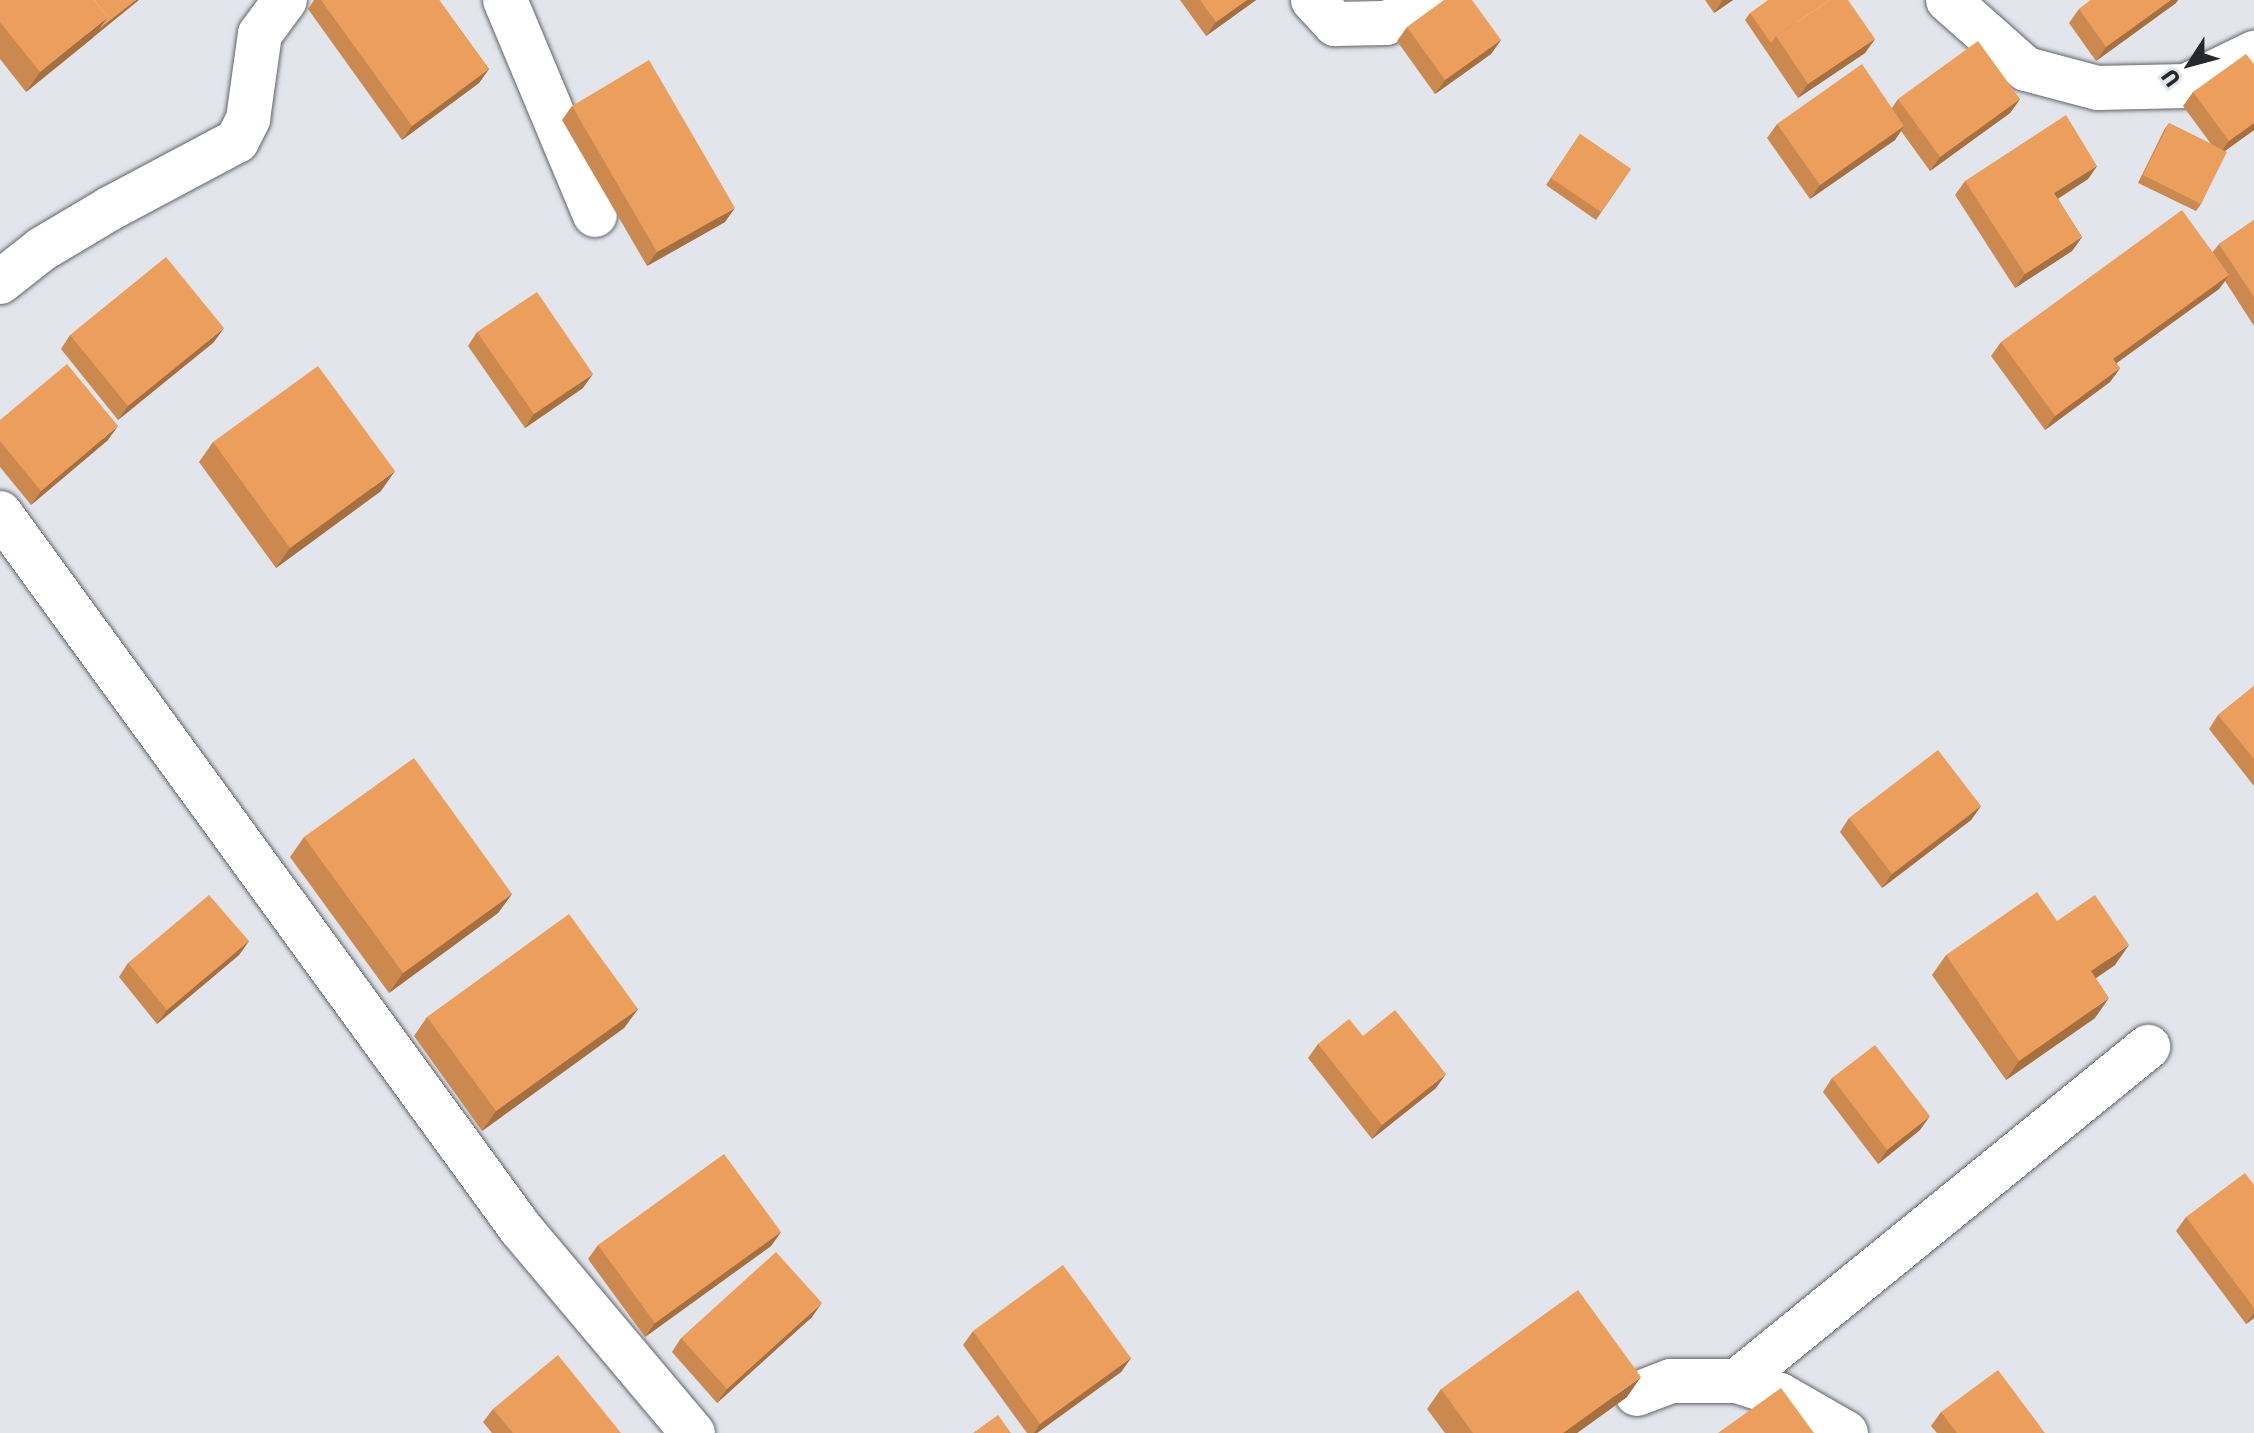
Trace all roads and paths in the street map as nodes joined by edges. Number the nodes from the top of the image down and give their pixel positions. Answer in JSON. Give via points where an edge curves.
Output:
{"nodes":[{"id":1,"x":285,"y":0,"type":"edge"},
{"id":2,"x":505,"y":0,"type":"edge"},
{"id":3,"x":1313,"y":0,"type":"edge"},
{"id":4,"x":1441,"y":0,"type":"edge"},
{"id":5,"x":1948,"y":0,"type":"edge"},
{"id":6,"x":2254,"y":53,"type":"edge"},
{"id":7,"x":595,"y":215,"type":"dead end"},
{"id":8,"x":0,"y":282,"type":"edge"},
{"id":9,"x":0,"y":513,"type":"edge"},
{"id":10,"x":2148,"y":1047,"type":"dead end"},
{"id":11,"x":1737,"y":1381,"type":"junction"},
{"id":12,"x":1637,"y":1394,"type":"edge"},
{"id":13,"x":693,"y":1433,"type":"edge"},
{"id":14,"x":1846,"y":1433,"type":"edge"}],
"edges":[{"from":1,"to":8,"type":"street","via":[[260,34],[248,119],[237,141],[109,209],[42,249]]},
{"from":2,"to":7,"type":"street"},
{"from":3,"to":4,"type":"street","via":[[1335,24],[1386,23]]},
{"from":5,"to":6,"type":"street","via":[[2026,69],[2098,88],[2186,86]]},
{"from":9,"to":13,"type":"street","via":[[521,1229]]},
{"from":10,"to":11,"type":"street"},
{"from":11,"to":12,"type":"street","via":[[1671,1381]]},
{"from":11,"to":14,"type":"street","via":[[1780,1395]]}]}
